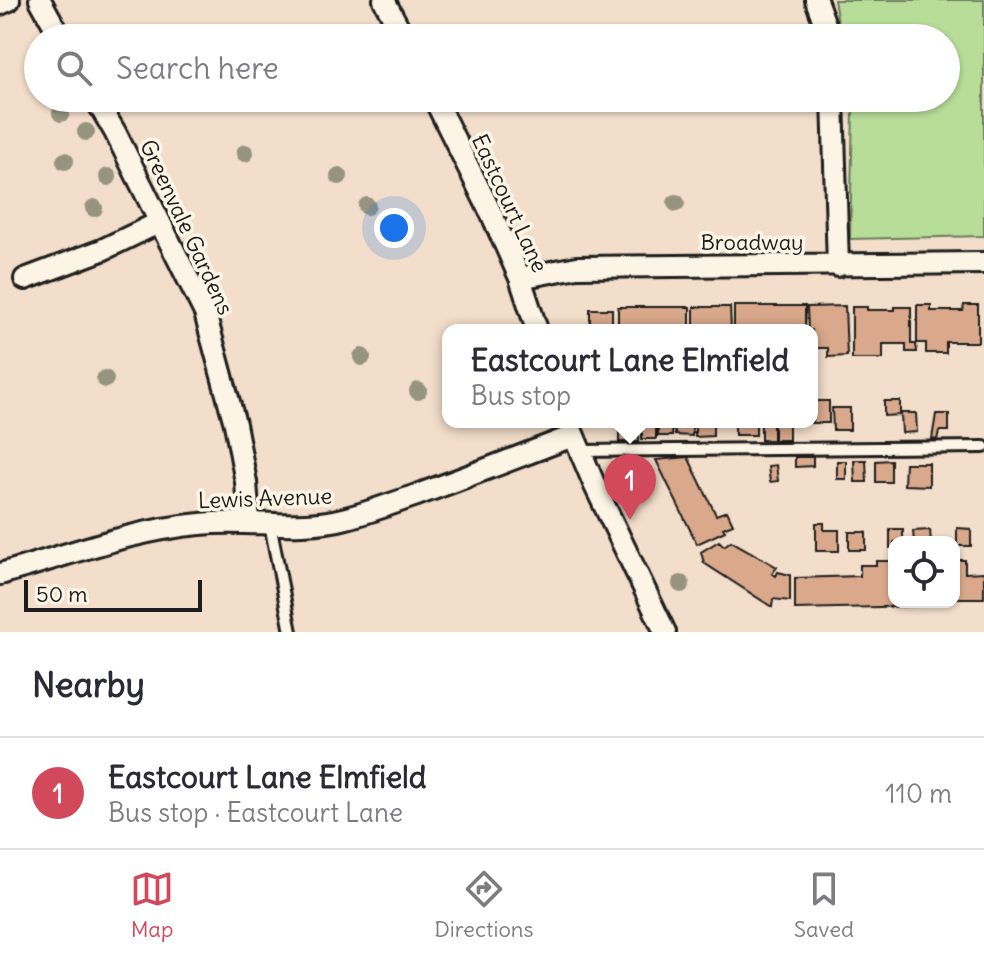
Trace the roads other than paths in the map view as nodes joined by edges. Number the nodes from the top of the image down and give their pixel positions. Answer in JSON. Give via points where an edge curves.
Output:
{"nodes":[{"id":1,"x":9,"y":0,"type":"edge"},
{"id":2,"x":40,"y":0,"type":"edge"},
{"id":3,"x":384,"y":0,"type":"edge"},
{"id":4,"x":816,"y":0,"type":"edge"},
{"id":5,"x":0,"y":4,"type":"edge"},
{"id":6,"x":53,"y":24,"type":"edge"},
{"id":7,"x":397,"y":24,"type":"edge"},
{"id":8,"x":825,"y":24,"type":"edge"},
{"id":9,"x":102,"y":112,"type":"edge"},
{"id":10,"x":441,"y":112,"type":"edge"},
{"id":11,"x":833,"y":112,"type":"edge"},
{"id":12,"x":160,"y":222,"type":"junction"},
{"id":13,"x":984,"y":263,"type":"edge"},
{"id":14,"x":838,"y":266,"type":"junction"},
{"id":15,"x":520,"y":278,"type":"junction"},
{"id":16,"x":25,"y":279,"type":"dead end"},
{"id":17,"x":535,"y":324,"type":"edge"},
{"id":18,"x":574,"y":436,"type":"edge"},
{"id":19,"x":984,"y":447,"type":"edge"},
{"id":20,"x":249,"y":523,"type":"junction"},
{"id":21,"x":270,"y":524,"type":"junction"},
{"id":22,"x":0,"y":574,"type":"edge"},
{"id":23,"x":291,"y":632,"type":"edge"},
{"id":24,"x":665,"y":632,"type":"edge"}],
"edges":[{"from":1,"to":5,"type":"street"},
{"from":2,"to":6,"type":"street"},
{"from":3,"to":7,"type":"street"},
{"from":4,"to":8,"type":"street"},
{"from":9,"to":12,"type":"street","name":"Greenvale Gardens"},
{"from":10,"to":15,"type":"street","name":"Eastcourt Lane"},
{"from":11,"to":14,"type":"street"},
{"from":12,"to":16,"type":"street"},
{"from":12,"to":20,"type":"street","name":"Greenvale Gardens","via":[[205,313],[235,424]]},
{"from":13,"to":14,"type":"street","name":"Broadway"},
{"from":14,"to":15,"type":"street","name":"Broadway","via":[[577,267]]},
{"from":15,"to":17,"type":"street","name":"Eastcourt Lane"},
{"from":18,"to":19,"type":"lane"},
{"from":18,"to":21,"type":"street","name":"Lewis Avenue","via":[[366,513],[334,521]]},
{"from":18,"to":24,"type":"street"},
{"from":20,"to":21,"type":"street","name":"Lewis Avenue"},
{"from":20,"to":22,"type":"street","name":"Lewis Avenue","via":[[155,530]]},
{"from":21,"to":23,"type":"lane"}]}
